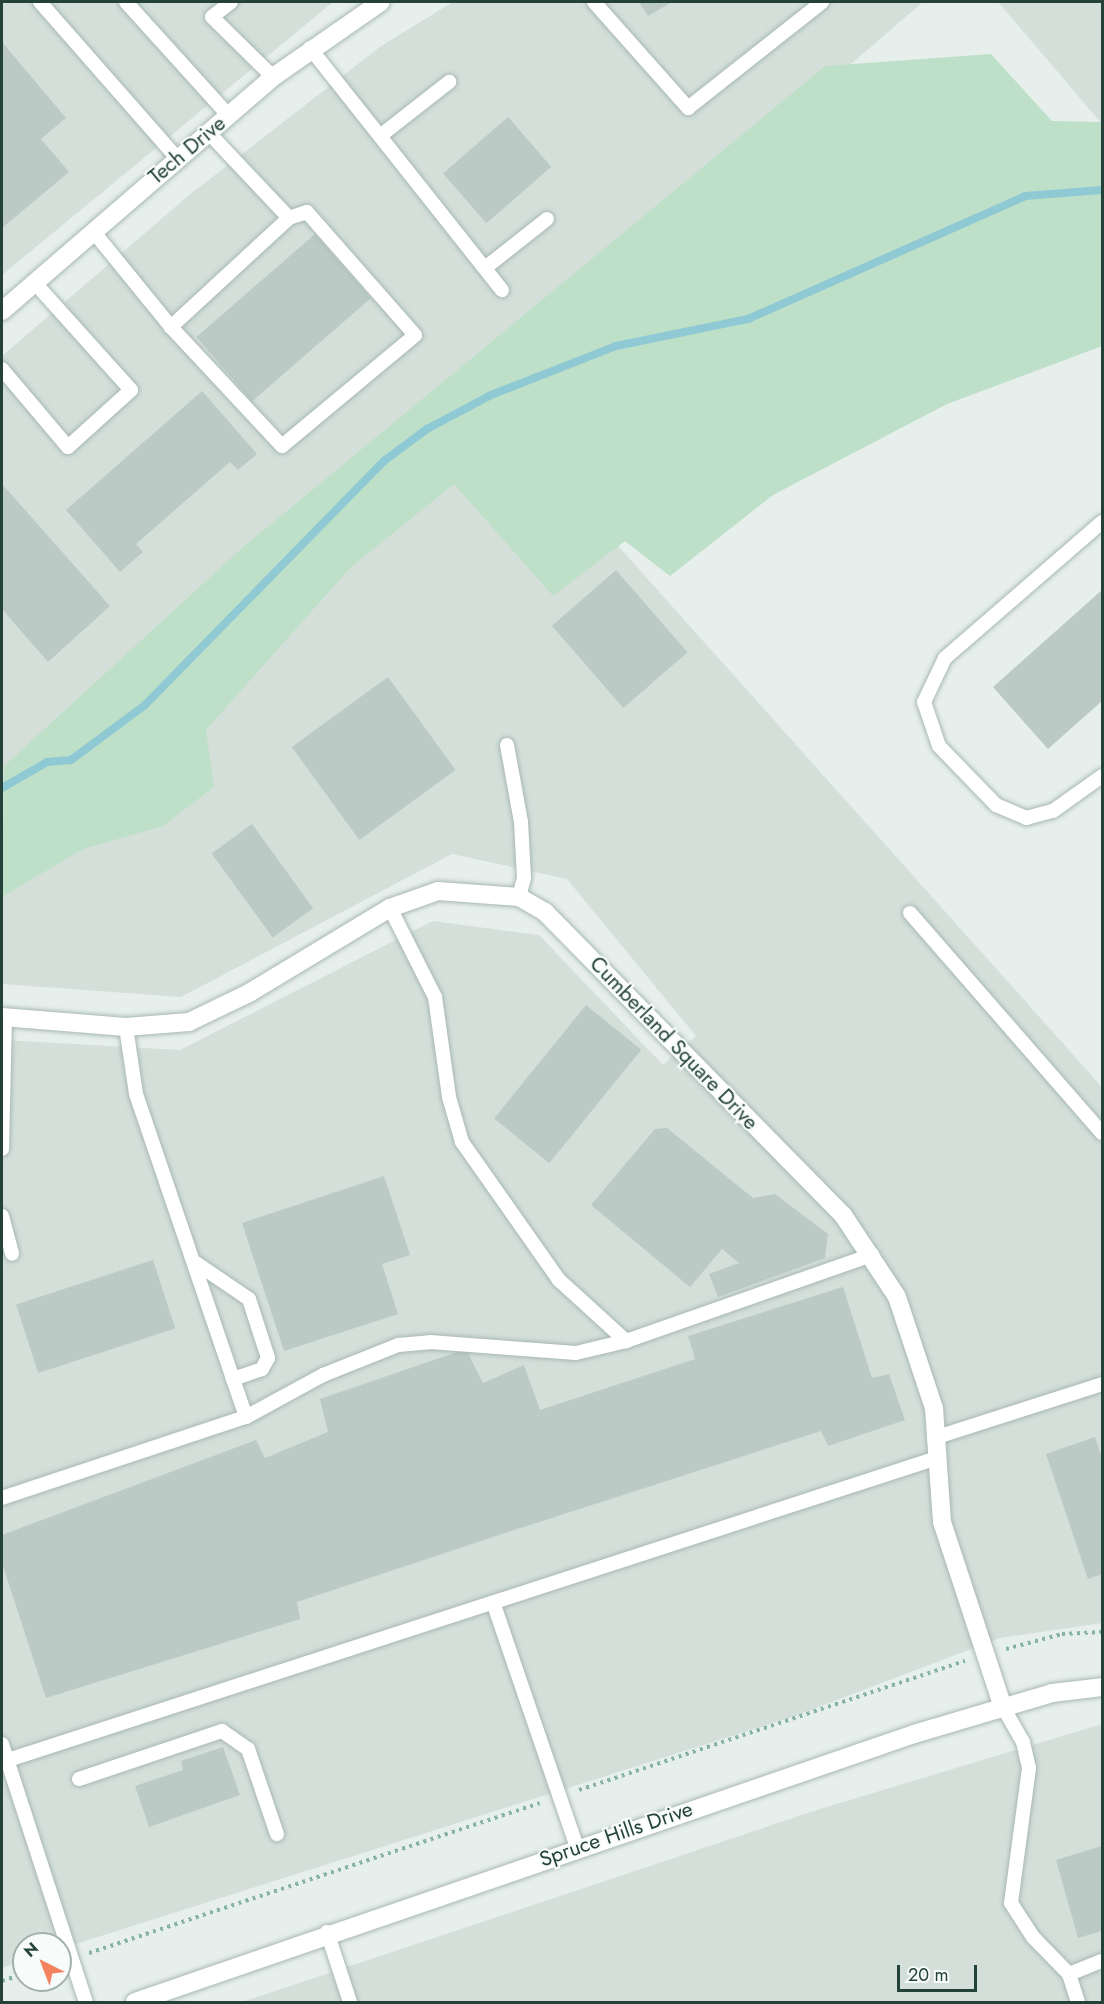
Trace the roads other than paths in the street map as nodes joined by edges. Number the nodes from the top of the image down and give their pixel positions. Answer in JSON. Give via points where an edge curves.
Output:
{"nodes":[{"id":1,"x":40,"y":2,"type":"edge"},
{"id":2,"x":126,"y":2,"type":"edge"},
{"id":3,"x":231,"y":2,"type":"edge"},
{"id":4,"x":381,"y":2,"type":"edge"},
{"id":5,"x":594,"y":2,"type":"edge"},
{"id":6,"x":822,"y":2,"type":"edge"},
{"id":7,"x":310,"y":48,"type":"junction"},
{"id":8,"x":273,"y":77,"type":"junction"},
{"id":9,"x":449,"y":82,"type":"dead end"},
{"id":10,"x":228,"y":115,"type":"junction"},
{"id":11,"x":208,"y":132,"type":"junction"},
{"id":12,"x":380,"y":136,"type":"junction"},
{"id":13,"x":177,"y":158,"type":"junction"},
{"id":14,"x":289,"y":218,"type":"junction"},
{"id":15,"x":548,"y":219,"type":"dead end"},
{"id":16,"x":93,"y":231,"type":"junction"},
{"id":17,"x":485,"y":268,"type":"junction"},
{"id":18,"x":34,"y":282,"type":"junction"},
{"id":19,"x":502,"y":290,"type":"dead end"},
{"id":20,"x":2,"y":310,"type":"edge"},
{"id":21,"x":171,"y":327,"type":"junction"},
{"id":22,"x":2,"y":369,"type":"edge"},
{"id":23,"x":1102,"y":522,"type":"edge"},
{"id":24,"x":507,"y":745,"type":"dead end"},
{"id":25,"x":1102,"y":776,"type":"edge"},
{"id":26,"x":519,"y":897,"type":"junction"},
{"id":27,"x":390,"y":908,"type":"junction"},
{"id":28,"x":910,"y":913,"type":"dead end"},
{"id":29,"x":3,"y":1018,"type":"edge"},
{"id":30,"x":126,"y":1027,"type":"junction"},
{"id":31,"x":1102,"y":1133,"type":"edge"},
{"id":32,"x":2,"y":1149,"type":"edge"},
{"id":33,"x":2,"y":1216,"type":"edge"},
{"id":34,"x":12,"y":1254,"type":"dead end"},
{"id":35,"x":872,"y":1255,"type":"junction"},
{"id":36,"x":196,"y":1263,"type":"junction"},
{"id":37,"x":626,"y":1341,"type":"junction"},
{"id":38,"x":234,"y":1379,"type":"junction"},
{"id":39,"x":1102,"y":1384,"type":"edge"},
{"id":40,"x":246,"y":1417,"type":"junction"},
{"id":41,"x":934,"y":1438,"type":"junction"},
{"id":42,"x":934,"y":1459,"type":"junction"},
{"id":43,"x":2,"y":1498,"type":"edge"},
{"id":44,"x":494,"y":1605,"type":"junction"},
{"id":45,"x":1102,"y":1687,"type":"edge"},
{"id":46,"x":1003,"y":1707,"type":"junction"},
{"id":47,"x":2,"y":1744,"type":"edge"},
{"id":48,"x":5,"y":1762,"type":"edge"},
{"id":49,"x":79,"y":1779,"type":"dead end"},
{"id":50,"x":277,"y":1834,"type":"dead end"},
{"id":51,"x":576,"y":1847,"type":"junction"},
{"id":52,"x":327,"y":1932,"type":"junction"},
{"id":53,"x":1102,"y":1961,"type":"edge"},
{"id":54,"x":1069,"y":1974,"type":"junction"},
{"id":55,"x":86,"y":2002,"type":"edge"},
{"id":56,"x":135,"y":2002,"type":"edge"},
{"id":57,"x":350,"y":2002,"type":"edge"},
{"id":58,"x":1078,"y":2002,"type":"edge"}],
"edges":[{"from":1,"to":13,"type":"lane"},
{"from":2,"to":10,"type":"lane"},
{"from":3,"to":8,"type":"lane","via":[[212,16]]},
{"from":4,"to":7,"type":"street","name":"Tech Drive"},
{"from":5,"to":6,"type":"lane","via":[[688,108]]},
{"from":7,"to":8,"type":"street","name":"Tech Drive"},
{"from":7,"to":12,"type":"lane"},
{"from":8,"to":10,"type":"street","name":"Tech Drive"},
{"from":9,"to":12,"type":"lane"},
{"from":10,"to":11,"type":"street","name":"Tech Drive"},
{"from":11,"to":13,"type":"street","name":"Tech Drive"},
{"from":11,"to":14,"type":"lane"},
{"from":12,"to":17,"type":"lane"},
{"from":13,"to":16,"type":"street","name":"Tech Drive"},
{"from":14,"to":21,"type":"lane"},
{"from":14,"to":21,"type":"lane","via":[[308,212],[415,335],[282,446],[276,444]]},
{"from":15,"to":17,"type":"lane"},
{"from":16,"to":18,"type":"street","name":"Tech Drive"},
{"from":16,"to":21,"type":"lane"},
{"from":17,"to":19,"type":"lane"},
{"from":18,"to":20,"type":"street","name":"Tech Drive"},
{"from":18,"to":22,"type":"lane","via":[[131,390],[68,447]]},
{"from":23,"to":25,"type":"lane","via":[[945,658],[924,702],[939,746],[996,805],[1026,818],[1053,812]]},
{"from":24,"to":26,"type":"lane","via":[[521,822],[524,878]]},
{"from":26,"to":27,"type":"street","via":[[438,891]]},
{"from":26,"to":35,"type":"street","name":"Cumberland Square Drive","via":[[573,939],[843,1215]]},
{"from":27,"to":30,"type":"street","via":[[211,1014],[167,1026]]},
{"from":27,"to":37,"type":"lane","via":[[435,997],[449,1096],[462,1142],[559,1280]]},
{"from":28,"to":31,"type":"lane"},
{"from":29,"to":30,"type":"street"},
{"from":29,"to":32,"type":"lane"},
{"from":30,"to":36,"type":"lane","via":[[136,1094]]},
{"from":33,"to":34,"type":"lane"},
{"from":35,"to":37,"type":"lane"},
{"from":35,"to":41,"type":"street","name":"Cumberland Square Drive","via":[[911,1330],[934,1408]]},
{"from":36,"to":38,"type":"lane"},
{"from":36,"to":38,"type":"lane","via":[[249,1299],[262,1338],[268,1358],[262,1369]]},
{"from":37,"to":40,"type":"lane","via":[[568,1353],[430,1342],[398,1345],[324,1375]]},
{"from":38,"to":40,"type":"lane"},
{"from":39,"to":41,"type":"lane"},
{"from":40,"to":43,"type":"lane"},
{"from":41,"to":42,"type":"street","name":"Cumberland Square Drive"},
{"from":42,"to":44,"type":"lane"},
{"from":42,"to":46,"type":"street","name":"Cumberland Square Drive","via":[[942,1522]]},
{"from":44,"to":48,"type":"lane"},
{"from":44,"to":51,"type":"lane"},
{"from":45,"to":46,"type":"street","name":"Spruce Hills Drive"},
{"from":46,"to":51,"type":"street","name":"Spruce Hills Drive"},
{"from":46,"to":54,"type":"lane","via":[[1023,1742],[1029,1768],[1011,1903],[1033,1937]]},
{"from":47,"to":48,"type":"lane"},
{"from":48,"to":55,"type":"lane"},
{"from":49,"to":50,"type":"lane","via":[[222,1731],[248,1749]]},
{"from":51,"to":52,"type":"street","name":"Spruce Hills Drive"},
{"from":52,"to":56,"type":"street","name":"Spruce Hills Drive"},
{"from":52,"to":57,"type":"lane"},
{"from":53,"to":54,"type":"lane"},
{"from":54,"to":58,"type":"lane"}]}
